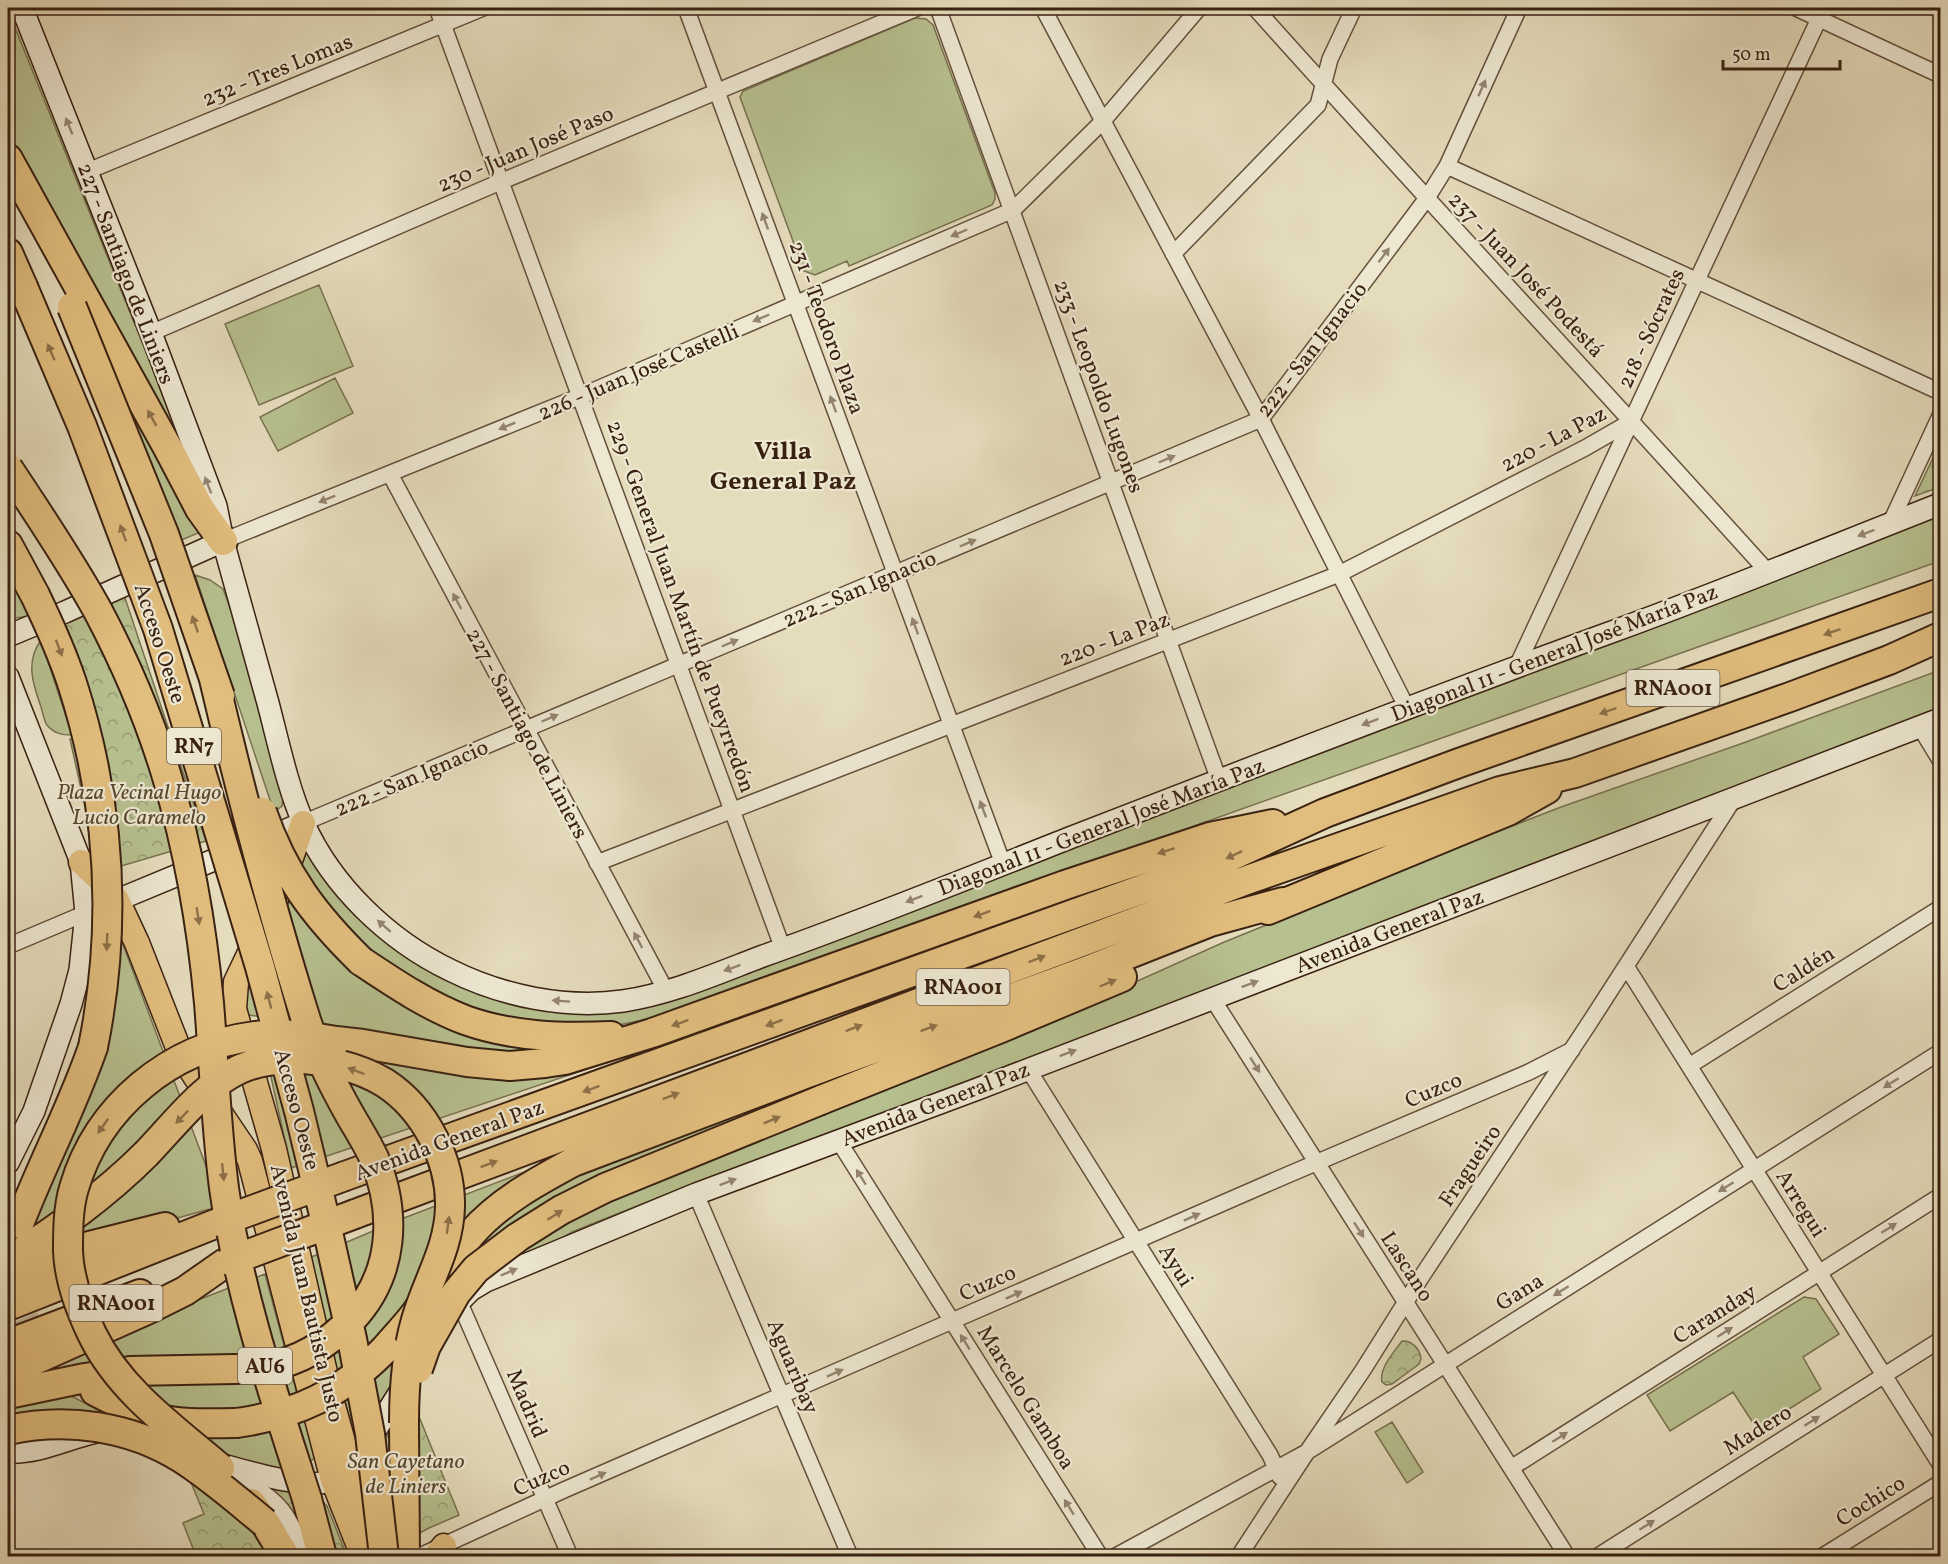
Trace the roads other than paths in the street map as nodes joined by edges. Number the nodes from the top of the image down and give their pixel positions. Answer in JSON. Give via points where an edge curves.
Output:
{"nodes":[{"id":1,"x":437,"y":8,"type":"edge"},
{"id":2,"x":483,"y":8,"type":"edge"},
{"id":3,"x":686,"y":8,"type":"edge"},
{"id":4,"x":917,"y":8,"type":"edge"},
{"id":5,"x":938,"y":8,"type":"edge"},
{"id":6,"x":1042,"y":8,"type":"edge"},
{"id":7,"x":1199,"y":8,"type":"edge"},
{"id":8,"x":1255,"y":8,"type":"edge"},
{"id":9,"x":1354,"y":8,"type":"edge"},
{"id":10,"x":1519,"y":8,"type":"edge"},
{"id":11,"x":1796,"y":8,"type":"edge"},
{"id":12,"x":27,"y":9,"type":"edge"},
{"id":13,"x":1821,"y":13,"type":"edge"},
{"id":14,"x":443,"y":24,"type":"junction"},
{"id":15,"x":1941,"y":75,"type":"edge"},
{"id":16,"x":1324,"y":85,"type":"junction"},
{"id":17,"x":717,"y":92,"type":"junction"},
{"id":18,"x":1103,"y":121,"type":"junction"},
{"id":19,"x":8,"y":159,"type":"edge"},
{"id":20,"x":8,"y":166,"type":"edge"},
{"id":21,"x":1447,"y":166,"type":"junction"},
{"id":22,"x":88,"y":171,"type":"junction"},
{"id":23,"x":500,"y":182,"type":"junction"},
{"id":24,"x":1427,"y":198,"type":"junction"},
{"id":25,"x":1013,"y":210,"type":"junction"},
{"id":26,"x":8,"y":253,"type":"edge"},
{"id":27,"x":1173,"y":254,"type":"junction"},
{"id":28,"x":1697,"y":280,"type":"junction"},
{"id":29,"x":796,"y":303,"type":"junction"},
{"id":30,"x":151,"y":333,"type":"junction"},
{"id":31,"x":1941,"y":392,"type":"edge"},
{"id":32,"x":581,"y":396,"type":"junction"},
{"id":33,"x":1941,"y":416,"type":"edge"},
{"id":34,"x":1261,"y":419,"type":"junction"},
{"id":35,"x":1632,"y":421,"type":"junction"},
{"id":36,"x":8,"y":468,"type":"edge"},
{"id":37,"x":390,"y":474,"type":"junction"},
{"id":38,"x":1110,"y":483,"type":"junction"},
{"id":39,"x":1941,"y":504,"type":"edge"},
{"id":40,"x":1890,"y":524,"type":"junction"},
{"id":41,"x":223,"y":541,"type":"junction"},
{"id":42,"x":8,"y":545,"type":"edge"},
{"id":43,"x":1767,"y":571,"type":"junction"},
{"id":44,"x":895,"y":573,"type":"junction"},
{"id":45,"x":1339,"y":574,"type":"junction"},
{"id":46,"x":1941,"y":586,"type":"edge"},
{"id":47,"x":1941,"y":593,"type":"edge"},
{"id":48,"x":1887,"y":612,"type":"junction"},
{"id":49,"x":8,"y":636,"type":"edge"},
{"id":50,"x":1941,"y":638,"type":"edge"},
{"id":51,"x":1169,"y":640,"type":"junction"},
{"id":52,"x":1941,"y":646,"type":"edge"},
{"id":53,"x":1889,"y":660,"type":"junction"},
{"id":54,"x":678,"y":664,"type":"junction"},
{"id":55,"x":1517,"y":666,"type":"junction"},
{"id":56,"x":8,"y":677,"type":"edge"},
{"id":57,"x":214,"y":679,"type":"junction"},
{"id":58,"x":1407,"y":708,"type":"junction"},
{"id":59,"x":1941,"y":719,"type":"edge"},
{"id":60,"x":952,"y":725,"type":"junction"},
{"id":61,"x":1920,"y":727,"type":"junction"},
{"id":62,"x":526,"y":729,"type":"junction"},
{"id":63,"x":1941,"y":760,"type":"edge"},
{"id":64,"x":1575,"y":773,"type":"junction"},
{"id":65,"x":1219,"y":780,"type":"junction"},
{"id":66,"x":1736,"y":797,"type":"junction"},
{"id":67,"x":733,"y":810,"type":"junction"},
{"id":68,"x":1325,"y":813,"type":"junction"},
{"id":69,"x":303,"y":823,"type":"junction"},
{"id":70,"x":81,"y":862,"type":"junction"},
{"id":71,"x":597,"y":863,"type":"junction"},
{"id":72,"x":1003,"y":864,"type":"junction"},
{"id":73,"x":117,"y":900,"type":"junction"},
{"id":74,"x":1283,"y":902,"type":"junction"},
{"id":75,"x":1941,"y":908,"type":"edge"},
{"id":76,"x":86,"y":913,"type":"junction"},
{"id":77,"x":8,"y":946,"type":"edge"},
{"id":78,"x":783,"y":949,"type":"junction"},
{"id":79,"x":1626,"y":966,"type":"junction"},
{"id":80,"x":666,"y":991,"type":"junction"},
{"id":81,"x":1212,"y":998,"type":"junction"},
{"id":82,"x":652,"y":1033,"type":"junction"},
{"id":83,"x":1572,"y":1050,"type":"junction"},
{"id":84,"x":1941,"y":1052,"type":"edge"},
{"id":85,"x":1689,"y":1066,"type":"junction"},
{"id":86,"x":1028,"y":1069,"type":"junction"},
{"id":87,"x":838,"y":1140,"type":"junction"},
{"id":88,"x":8,"y":1163,"type":"edge"},
{"id":89,"x":1316,"y":1163,"type":"junction"},
{"id":90,"x":1754,"y":1169,"type":"junction"},
{"id":91,"x":696,"y":1194,"type":"junction"},
{"id":92,"x":1941,"y":1196,"type":"edge"},
{"id":93,"x":13,"y":1216,"type":"edge"},
{"id":94,"x":222,"y":1226,"type":"junction"},
{"id":95,"x":1136,"y":1241,"type":"junction"},
{"id":96,"x":8,"y":1262,"type":"edge"},
{"id":97,"x":227,"y":1262,"type":"junction"},
{"id":98,"x":1819,"y":1273,"type":"junction"},
{"id":99,"x":8,"y":1276,"type":"edge"},
{"id":100,"x":459,"y":1301,"type":"junction"},
{"id":101,"x":1406,"y":1303,"type":"junction"},
{"id":102,"x":8,"y":1306,"type":"edge"},
{"id":103,"x":952,"y":1322,"type":"junction"},
{"id":104,"x":1941,"y":1340,"type":"edge"},
{"id":105,"x":8,"y":1344,"type":"edge"},
{"id":106,"x":1445,"y":1364,"type":"junction"},
{"id":107,"x":8,"y":1372,"type":"edge"},
{"id":108,"x":1884,"y":1376,"type":"junction"},
{"id":109,"x":95,"y":1391,"type":"tunnel mouth"},
{"id":110,"x":8,"y":1394,"type":"edge"},
{"id":111,"x":782,"y":1396,"type":"junction"},
{"id":112,"x":404,"y":1424,"type":"junction"},
{"id":113,"x":8,"y":1430,"type":"edge"},
{"id":114,"x":43,"y":1448,"type":"junction"},
{"id":115,"x":8,"y":1452,"type":"edge"},
{"id":116,"x":1307,"y":1452,"type":"junction"},
{"id":117,"x":8,"y":1462,"type":"edge"},
{"id":118,"x":213,"y":1462,"type":"junction"},
{"id":119,"x":1941,"y":1464,"type":"edge"},
{"id":120,"x":1277,"y":1468,"type":"junction"},
{"id":121,"x":1510,"y":1468,"type":"junction"},
{"id":122,"x":341,"y":1474,"type":"junction"},
{"id":123,"x":1941,"y":1483,"type":"edge"},
{"id":124,"x":1284,"y":1487,"type":"junction"},
{"id":125,"x":545,"y":1499,"type":"junction"},
{"id":126,"x":265,"y":1523,"type":"junction"},
{"id":127,"x":440,"y":1551,"type":"edge"},
{"id":128,"x":285,"y":1557,"type":"edge"},
{"id":129,"x":305,"y":1557,"type":"edge"},
{"id":130,"x":322,"y":1557,"type":"edge"},
{"id":131,"x":363,"y":1557,"type":"edge"},
{"id":132,"x":386,"y":1557,"type":"edge"},
{"id":133,"x":405,"y":1557,"type":"edge"},
{"id":134,"x":420,"y":1557,"type":"edge"},
{"id":135,"x":570,"y":1557,"type":"edge"},
{"id":136,"x":850,"y":1557,"type":"edge"},
{"id":137,"x":1101,"y":1557,"type":"edge"},
{"id":138,"x":1116,"y":1557,"type":"edge"},
{"id":139,"x":1239,"y":1557,"type":"edge"},
{"id":140,"x":1567,"y":1557,"type":"edge"},
{"id":141,"x":1598,"y":1557,"type":"edge"},
{"id":142,"x":1823,"y":1557,"type":"edge"}],
"edges":[{"from":1,"to":14,"type":"street","name":"229 - General Juan Martín de Pueyrredón"},
{"from":2,"to":14,"type":"street","name":"232 - Tres Lomas"},
{"from":3,"to":17,"type":"street","name":"231 - Teodoro Plaza"},
{"from":4,"to":17,"type":"street","name":"230 - Juan José Paso"},
{"from":5,"to":25,"type":"street","name":"233 - Leopoldo Lugones"},
{"from":6,"to":18,"type":"street"},
{"from":7,"to":18,"type":"street","name":"226 - Juan José Castelli"},
{"from":8,"to":16,"type":"street","name":"237 - Juan José Podestá"},
{"from":9,"to":16,"type":"street","via":[[1330,59]]},
{"from":21,"to":10,"type":"street","name":"222 - San Ignacio","one_way":true},
{"from":11,"to":13,"type":"street"},
{"from":22,"to":12,"type":"street","name":"227 - Santiago de Liniers","one_way":true},
{"from":13,"to":15,"type":"street"},
{"from":13,"to":28,"type":"street","name":"218 - Sócrates"},
{"from":14,"to":22,"type":"street","name":"232 - Tres Lomas"},
{"from":14,"to":23,"type":"street","name":"229 - General Juan Martín de Pueyrredón"},
{"from":16,"to":24,"type":"street","name":"237 - Juan José Podestá"},
{"from":16,"to":27,"type":"street","via":[[1318,105]]},
{"from":17,"to":23,"type":"street","name":"230 - Juan José Paso"},
{"from":29,"to":17,"type":"street","name":"231 - Teodoro Plaza","one_way":true},
{"from":18,"to":25,"type":"street","name":"226 - Juan José Castelli"},
{"from":18,"to":27,"type":"street"},
{"from":41,"to":19,"type":"highway","one_way":true,"via":[[200,508]]},
{"from":57,"to":20,"type":"highway","one_way":true,"bridge":true,"via":[[164,534],[72,307]]},
{"from":21,"to":24,"type":"street","name":"222 - San Ignacio"},
{"from":21,"to":28,"type":"street"},
{"from":22,"to":30,"type":"street","name":"227 - Santiago de Liniers"},
{"from":23,"to":30,"type":"street","name":"230 - Juan José Paso"},
{"from":23,"to":32,"type":"street","name":"229 - General Juan Martín de Pueyrredón"},
{"from":34,"to":24,"type":"street","name":"222 - San Ignacio","one_way":true},
{"from":24,"to":35,"type":"street","name":"237 - Juan José Podestá"},
{"from":25,"to":29,"type":"street","name":"226 - Juan José Castelli","one_way":true},
{"from":25,"to":38,"type":"street","name":"233 - Leopoldo Lugones"},
{"from":132,"to":26,"type":"highway","name":"Acceso Oeste","number":"RN7","one_way":true,"bridge":true,"via":[[370,1434],[352,1339],[326,1219],[260,967],[158,629],[82,426]]},
{"from":27,"to":34,"type":"street"},
{"from":28,"to":31,"type":"street"},
{"from":28,"to":35,"type":"street","name":"218 - Sócrates"},
{"from":29,"to":32,"type":"street","name":"226 - Juan José Castelli","one_way":true},
{"from":44,"to":29,"type":"street","name":"231 - Teodoro Plaza","one_way":true},
{"from":41,"to":30,"type":"street","name":"227 - Santiago de Liniers","one_way":true,"via":[[216,506]]},
{"from":32,"to":37,"type":"street","name":"226 - Juan José Castelli","one_way":true},
{"from":32,"to":54,"type":"street","name":"229 - General Juan Martín de Pueyrredón"},
{"from":33,"to":40,"type":"street"},
{"from":38,"to":34,"type":"street","name":"222 - San Ignacio","one_way":true},
{"from":34,"to":45,"type":"street"},
{"from":35,"to":43,"type":"street","name":"237 - Juan José Podestá"},
{"from":35,"to":45,"type":"street","name":"220 - La Paz"},
{"from":35,"to":55,"type":"street","name":"218 - Sócrates"},
{"from":36,"to":94,"type":"highway","name":"Acceso Oeste","number":"RN7","one_way":true,"bridge":true,"via":[[98,612],[130,677],[167,778],[188,859],[201,936],[221,1154]]},
{"from":37,"to":41,"type":"street","name":"226 - Juan José Castelli","one_way":true},
{"from":62,"to":37,"type":"street","name":"227 - Santiago de Liniers","one_way":true},
{"from":44,"to":38,"type":"street","name":"222 - San Ignacio","one_way":true},
{"from":38,"to":51,"type":"street","name":"233 - Leopoldo Lugones"},
{"from":39,"to":40,"type":"street","name":"Diagonal 11 - General José María Paz"},
{"from":40,"to":43,"type":"street","name":"Diagonal 11 - General José María Paz","one_way":true},
{"from":41,"to":49,"type":"street","name":"226 - Juan José Castelli"},
{"from":41,"to":69,"type":"street","name":"227 - Santiago de Liniers"},
{"from":42,"to":93,"type":"highway","one_way":true,"bridge":true,"via":[[55,638],[85,726],[103,818],[108,911],[102,1004],[93,1047],[74,1098]]},
{"from":43,"to":55,"type":"street","name":"Diagonal 11 - General José María Paz"},
{"from":54,"to":44,"type":"street","name":"222 - San Ignacio","one_way":true},
{"from":60,"to":44,"type":"street","name":"231 - Teodoro Plaza","one_way":true},
{"from":45,"to":51,"type":"street","name":"220 - La Paz"},
{"from":45,"to":58,"type":"street"},
{"from":46,"to":48,"type":"highway"},
{"from":47,"to":48,"type":"highway","name":"Avenida General Paz","number":"RNA001"},
{"from":48,"to":68,"type":"highway","name":"Avenida General Paz","number":"RNA001","one_way":true},
{"from":50,"to":53,"type":"highway","name":"Avenida General Paz","number":"RNA001"},
{"from":51,"to":60,"type":"street","name":"220 - La Paz"},
{"from":51,"to":65,"type":"street","name":"233 - Leopoldo Lugones"},
{"from":52,"to":53,"type":"highway"},
{"from":53,"to":64,"type":"highway","name":"Avenida General Paz","number":"RNA001"},
{"from":62,"to":54,"type":"street","name":"222 - San Ignacio","one_way":true},
{"from":54,"to":67,"type":"street","name":"229 - General Juan Martín de Pueyrredón"},
{"from":55,"to":58,"type":"street","name":"Diagonal 11 - General José María Paz"},
{"from":56,"to":70,"type":"street"},
{"from":57,"to":82,"type":"highway","bridge":true,"via":[[282,860],[317,915],[362,961],[431,1005],[466,1020],[511,1032],[578,1037]]},
{"from":57,"to":110,"type":"highway","bridge":true,"via":[[242,795],[307,1023],[382,1182],[389,1232],[385,1261],[376,1287],[360,1311],[338,1334],[293,1360],[266,1368],[130,1371]]},
{"from":58,"to":65,"type":"street","name":"Diagonal 11 - General José María Paz","one_way":true},
{"from":59,"to":61,"type":"street","name":"Avenida General Paz"},
{"from":60,"to":67,"type":"street","name":"220 - La Paz"},
{"from":72,"to":60,"type":"street","name":"231 - Teodoro Plaza","one_way":true},
{"from":61,"to":63,"type":"street"},
{"from":61,"to":66,"type":"street","name":"Avenida General Paz"},
{"from":62,"to":69,"type":"street","name":"222 - San Ignacio"},
{"from":62,"to":71,"type":"street","name":"227 - Santiago de Liniers"},
{"from":64,"to":74,"type":"highway","via":[[1509,811]]},
{"from":97,"to":64,"type":"highway","name":"Avenida General Paz","number":"RNA001","one_way":true,"bridge":true,"via":[[1247,880],[1500,791]]},
{"from":65,"to":72,"type":"street","name":"Diagonal 11 - General José María Paz"},
{"from":66,"to":79,"type":"street","name":"Fragueiro"},
{"from":81,"to":66,"type":"street","name":"Avenida General Paz","one_way":true},
{"from":67,"to":71,"type":"street","name":"220 - La Paz"},
{"from":67,"to":78,"type":"street","name":"229 - General Juan Martín de Pueyrredón"},
{"from":68,"to":82,"type":"highway","one_way":true,"via":[[1198,841]]},
{"from":68,"to":94,"type":"highway","name":"Avenida General Paz","number":"RNA001","one_way":true,"bridge":true,"via":[[1208,866],[345,1176]]},
{"from":69,"to":73,"type":"street","name":"222 - San Ignacio"},
{"from":80,"to":69,"type":"street","name":"Diagonal 11 - General José María Paz","one_way":true,"via":[[619,1002],[549,1000],[481,984],[449,970],[390,932],[364,908],[340,882]]},
{"from":69,"to":122,"type":"main road","name":"Avenida Juan Bautista Justo","via":[[281,887],[236,982],[234,1009],[274,1149],[331,1399]]},
{"from":70,"to":73,"type":"main road","name":"Avenida Juan Bautista Justo"},
{"from":70,"to":76,"type":"street"},
{"from":80,"to":71,"type":"street","name":"227 - Santiago de Liniers","one_way":true},
{"from":72,"to":78,"type":"street","name":"Diagonal 11 - General José María Paz","one_way":true},
{"from":73,"to":76,"type":"street","name":"222 - San Ignacio"},
{"from":73,"to":122,"type":"main road","name":"Avenida Juan Bautista Justo","via":[[179,1050],[250,1161]]},
{"from":109,"to":74,"type":"highway","one_way":true,"bridge":true,"via":[[162,1419],[191,1423],[236,1423],[278,1416],[317,1400],[354,1378],[385,1349],[472,1233],[510,1200],[573,1162],[1210,922]]},
{"from":112,"to":74,"type":"highway","one_way":true,"bridge":true,"via":[[426,1346],[456,1293],[491,1256],[561,1210],[605,1188],[1159,961]]},
{"from":75,"to":85,"type":"street","name":"Caldén"},
{"from":76,"to":77,"type":"street","name":"222 - San Ignacio"},
{"from":76,"to":88,"type":"street","via":[[80,970],[71,1004],[34,1111]]},
{"from":78,"to":80,"type":"street","name":"Diagonal 11 - General José María Paz","one_way":true},
{"from":79,"to":83,"type":"street","name":"Fragueiro"},
{"from":79,"to":85,"type":"street","name":"Arregui"},
{"from":86,"to":81,"type":"street","name":"Avenida General Paz","one_way":true},
{"from":81,"to":89,"type":"street","name":"Lascano","one_way":true},
{"from":82,"to":126,"type":"highway","one_way":true,"bridge":true,"via":[[566,1060],[510,1066],[300,1035],[255,1036],[228,1041],[178,1060],[156,1073],[118,1107],[93,1141],[73,1190],[68,1253],[73,1282],[106,1359],[153,1412],[241,1489]]},
{"from":83,"to":89,"type":"street","name":"Cuzco"},
{"from":83,"to":101,"type":"street","name":"Fragueiro"},
{"from":84,"to":90,"type":"street","name":"Gana","one_way":true},
{"from":85,"to":90,"type":"street","name":"Arregui"},
{"from":86,"to":87,"type":"street","name":"Avenida General Paz"},
{"from":86,"to":95,"type":"street","name":"Ayui"},
{"from":91,"to":87,"type":"street","name":"Avenida General Paz","one_way":true},
{"from":103,"to":87,"type":"street","name":"Marcelo Gamboa","one_way":true},
{"from":95,"to":89,"type":"street","name":"Cuzco","one_way":true},
{"from":89,"to":101,"type":"street","name":"Lascano","one_way":true},
{"from":90,"to":98,"type":"street","name":"Arregui"},
{"from":90,"to":106,"type":"street","name":"Gana","one_way":true},
{"from":100,"to":91,"type":"street","name":"Avenida General Paz","one_way":true,"via":[[486,1281]]},
{"from":91,"to":111,"type":"street","name":"Aguaribay"},
{"from":98,"to":92,"type":"street","name":"Caranday","one_way":true},
{"from":94,"to":99,"type":"highway","via":[[164,1227],[89,1246]]},
{"from":94,"to":102,"type":"highway","name":"Avenida General Paz","number":"RNA001"},
{"from":94,"to":130,"type":"highway","number":"AU6","bridge":true},
{"from":103,"to":95,"type":"street","name":"Cuzco","one_way":true},
{"from":95,"to":120,"type":"street","name":"Ayui"},
{"from":112,"to":96,"type":"highway","one_way":true,"bridge":true,"via":[[408,1354],[447,1231],[450,1207],[445,1166],[426,1124],[408,1103],[385,1083],[354,1069],[329,1062],[273,1059],[223,1078],[123,1177],[81,1212]]},
{"from":97,"to":105,"type":"highway","name":"Avenida General Paz","number":"RNA001"},
{"from":97,"to":107,"type":"highway","via":[[149,1310]]},
{"from":98,"to":108,"type":"street","name":"Arregui"},
{"from":121,"to":98,"type":"street","name":"Caranday","one_way":true},
{"from":100,"to":122,"type":"street","name":"Avenida General Paz","via":[[433,1335],[388,1413]]},
{"from":100,"to":125,"type":"street","name":"Madrid"},
{"from":101,"to":106,"type":"street","name":"Lascano"},
{"from":101,"to":116,"type":"street","name":"Fragueiro"},
{"from":111,"to":103,"type":"street","name":"Cuzco","one_way":true},
{"from":137,"to":103,"type":"street","name":"Marcelo Gamboa","one_way":true},
{"from":104,"to":108,"type":"street","name":"Madero"},
{"from":106,"to":116,"type":"street","name":"Gana"},
{"from":106,"to":121,"type":"street","name":"Lascano"},
{"from":108,"to":119,"type":"street","name":"Arregui"},
{"from":141,"to":108,"type":"street","name":"Madero","one_way":true},
{"from":125,"to":111,"type":"street","name":"Cuzco","one_way":true},
{"from":111,"to":136,"type":"street","name":"Aguaribay"},
{"from":112,"to":133,"type":"highway"},
{"from":113,"to":126,"type":"highway","bridge":true,"via":[[68,1425],[129,1434],[179,1457]]},
{"from":114,"to":115,"type":"street"},
{"from":114,"to":117,"type":"street"},
{"from":114,"to":118,"type":"street","via":[[78,1436],[134,1432]]},
{"from":116,"to":120,"type":"street","name":"Gana"},
{"from":116,"to":124,"type":"street","name":"Fragueiro"},
{"from":118,"to":122,"type":"street","via":[[309,1484]]},
{"from":118,"to":129,"type":"street","via":[[265,1492],[278,1504]]},
{"from":120,"to":124,"type":"street","name":"Ayui"},
{"from":120,"to":138,"type":"street","name":"Gana"},
{"from":121,"to":140,"type":"street","name":"Lascano"},
{"from":122,"to":131,"type":"main road","name":"Avenida Juan Bautista Justo"},
{"from":122,"to":132,"type":"main road","name":"Avenida Juan Bautista Justo"},
{"from":123,"to":142,"type":"street","name":"Cochico"},
{"from":124,"to":139,"type":"street","name":"Fragueiro"},
{"from":125,"to":127,"type":"street","name":"Cuzco"},
{"from":125,"to":135,"type":"street","name":"Madrid"},
{"from":126,"to":128,"type":"highway"},
{"from":127,"to":134,"type":"street","name":"Cuzco"}]}
